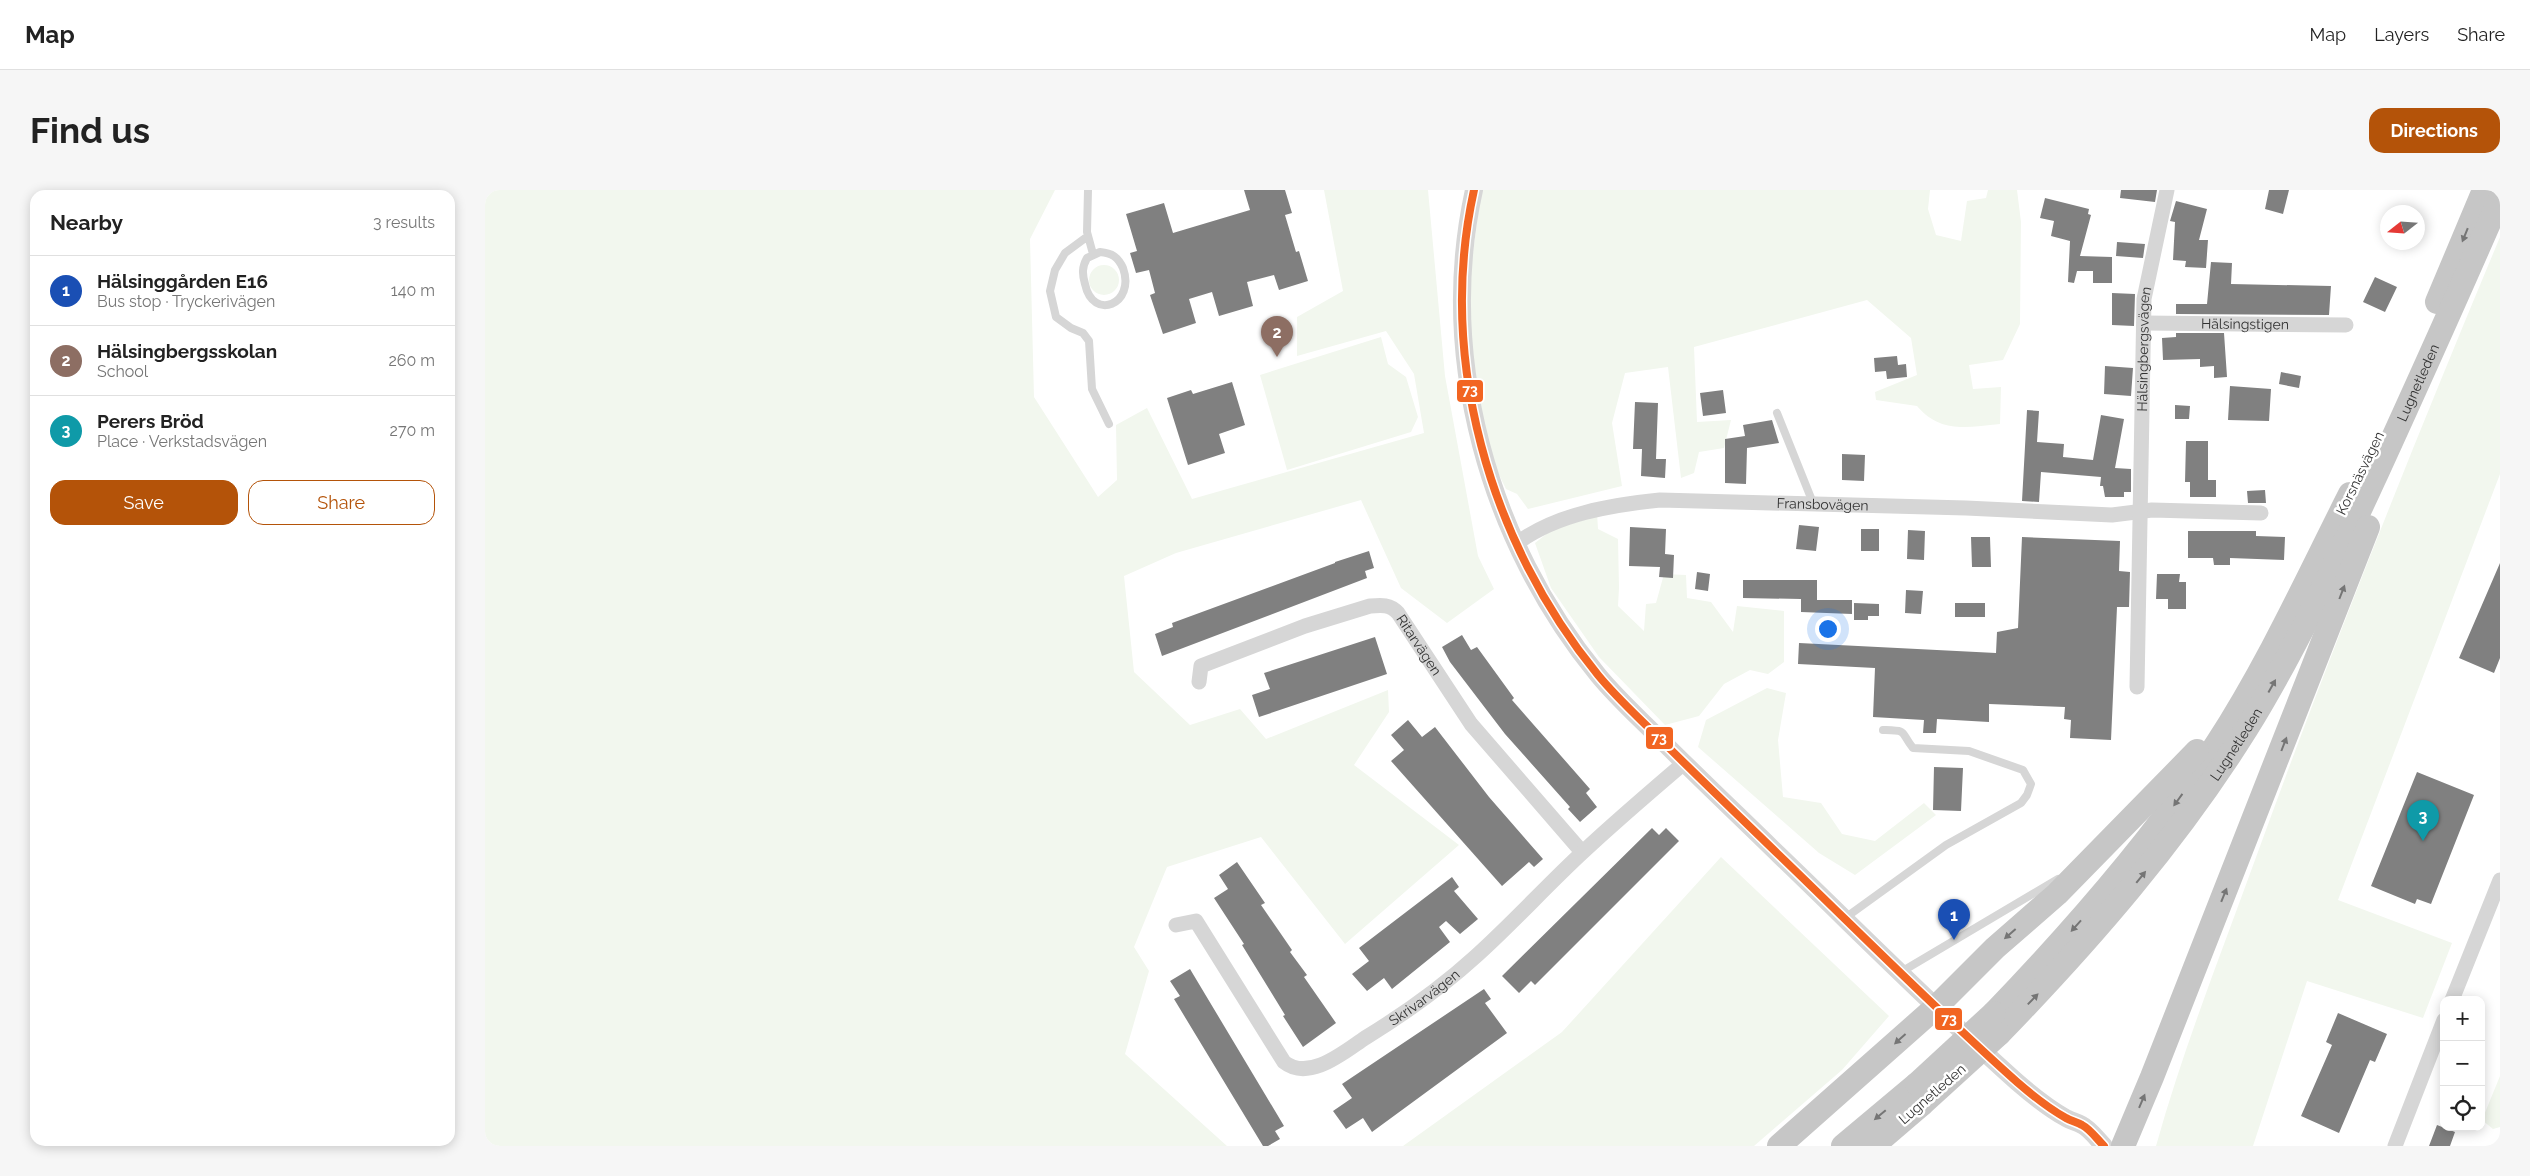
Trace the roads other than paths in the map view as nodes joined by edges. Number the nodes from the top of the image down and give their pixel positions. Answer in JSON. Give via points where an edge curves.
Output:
{"nodes":[{"id":1,"x":1088,"y":190,"type":"edge"},
{"id":2,"x":1474,"y":190,"type":"edge"},
{"id":3,"x":2167,"y":190,"type":"edge"},
{"id":4,"x":2484,"y":190,"type":"edge"},
{"id":5,"x":2500,"y":198,"type":"edge"},
{"id":6,"x":1088,"y":236,"type":"junction"},
{"id":7,"x":1093,"y":254,"type":"junction"},
{"id":8,"x":2475,"y":256,"type":"junction"},
{"id":9,"x":2143,"y":323,"type":"junction"},
{"id":10,"x":2346,"y":325,"type":"dead end"},
{"id":11,"x":1777,"y":413,"type":"dead end"},
{"id":12,"x":1109,"y":424,"type":"dead end"},
{"id":13,"x":1813,"y":503,"type":"junction"},
{"id":14,"x":2139,"y":512,"type":"junction"},
{"id":15,"x":2261,"y":513,"type":"dead end"},
{"id":16,"x":1516,"y":544,"type":"junction"},
{"id":17,"x":2316,"y":561,"type":"junction"},
{"id":18,"x":1199,"y":682,"type":"dead end"},
{"id":19,"x":2137,"y":687,"type":"dead end"},
{"id":20,"x":1883,"y":730,"type":"dead end"},
{"id":21,"x":1684,"y":763,"type":"junction"},
{"id":22,"x":1582,"y":852,"type":"junction"},
{"id":23,"x":2092,"y":859,"type":"junction"},
{"id":24,"x":2500,"y":880,"type":"edge"},
{"id":25,"x":1845,"y":918,"type":"junction"},
{"id":26,"x":1176,"y":925,"type":"dead end"},
{"id":27,"x":1901,"y":972,"type":"junction"},
{"id":28,"x":2454,"y":996,"type":"edge"},
{"id":29,"x":1936,"y":1006,"type":"junction"},
{"id":30,"x":1996,"y":1023,"type":"junction"},
{"id":31,"x":2440,"y":1030,"type":"edge"},
{"id":32,"x":1919,"y":1094,"type":"junction"},
{"id":33,"x":1779,"y":1146,"type":"edge"},
{"id":34,"x":1843,"y":1146,"type":"edge"},
{"id":35,"x":1873,"y":1146,"type":"edge"},
{"id":36,"x":2104,"y":1146,"type":"edge"},
{"id":37,"x":2123,"y":1146,"type":"edge"},
{"id":38,"x":2395,"y":1146,"type":"edge"}],
"edges":[{"from":1,"to":6,"type":"lane"},
{"from":2,"to":16,"type":"street","via":[[1462,273],[1465,359],[1484,456]]},
{"from":3,"to":9,"type":"street","name":"Hälsingbergsvägen","via":[[2146,285]]},
{"from":4,"to":17,"type":"highway","name":"Korsnäsvägen","one_way":true,"via":[[2362,472]]},
{"from":5,"to":8,"type":"highway"},
{"from":6,"to":7,"type":"lane"},
{"from":6,"to":12,"type":"lane","via":[[1065,253],[1055,270],[1050,291],[1056,316],[1083,333],[1089,341],[1092,390]]},
{"from":7,"to":7,"type":"lane","via":[[1084,265],[1082,274],[1087,293],[1100,305],[1113,303],[1125,293],[1127,283],[1121,263],[1108,253]]},
{"from":30,"to":8,"type":"highway","name":"Lugnetleden","one_way":true,"via":[[2052,980],[2132,888],[2187,818],[2248,727],[2301,632],[2349,534]]},
{"from":37,"to":8,"type":"highway","one_way":true},
{"from":9,"to":10,"type":"street","name":"Hälsingstigen"},
{"from":9,"to":14,"type":"street","name":"Hälsingbergsvägen"},
{"from":11,"to":13,"type":"lane"},
{"from":13,"to":14,"type":"street","name":"Fransbovägen","via":[[2112,515]]},
{"from":13,"to":16,"type":"street","name":"Fransbovägen","via":[[1703,499],[1621,504],[1577,515],[1531,533]]},
{"from":14,"to":15,"type":"street"},
{"from":14,"to":19,"type":"street","name":"Hälsingbergsvägen"},
{"from":16,"to":21,"type":"street","via":[[1568,637],[1599,676]]},
{"from":17,"to":23,"type":"highway","via":[[2203,746]]},
{"from":17,"to":30,"type":"highway","name":"Lugnetleden","one_way":true,"via":[[2251,687],[2185,790]]},
{"from":18,"to":22,"type":"street","name":"Ritarvägen","via":[[1201,666],[1305,626],[1370,606],[1393,608],[1471,724]]},
{"from":20,"to":25,"type":"lane","via":[[1902,731],[1913,748],[1969,751],[2023,770],[2031,784],[2021,803],[1946,845]]},
{"from":21,"to":22,"type":"street","name":"Skrivarvägen"},
{"from":21,"to":25,"type":"street"},
{"from":22,"to":26,"type":"street","name":"Skrivarvägen","via":[[1501,933],[1444,984],[1334,1058],[1303,1070],[1291,1067],[1281,1058],[1196,921]]},
{"from":23,"to":27,"type":"lane"},
{"from":23,"to":29,"type":"highway","one_way":true},
{"from":24,"to":28,"type":"street"},
{"from":25,"to":27,"type":"street"},
{"from":27,"to":29,"type":"street"},
{"from":29,"to":33,"type":"highway","one_way":true},
{"from":29,"to":36,"type":"street","via":[[2019,1084],[2055,1112],[2084,1126]]},
{"from":30,"to":32,"type":"highway","name":"Lugnetleden","bridge":true},
{"from":31,"to":38,"type":"street"},
{"from":32,"to":34,"type":"highway","name":"Lugnetleden","one_way":true},
{"from":32,"to":35,"type":"highway","name":"Lugnetleden"}]}
